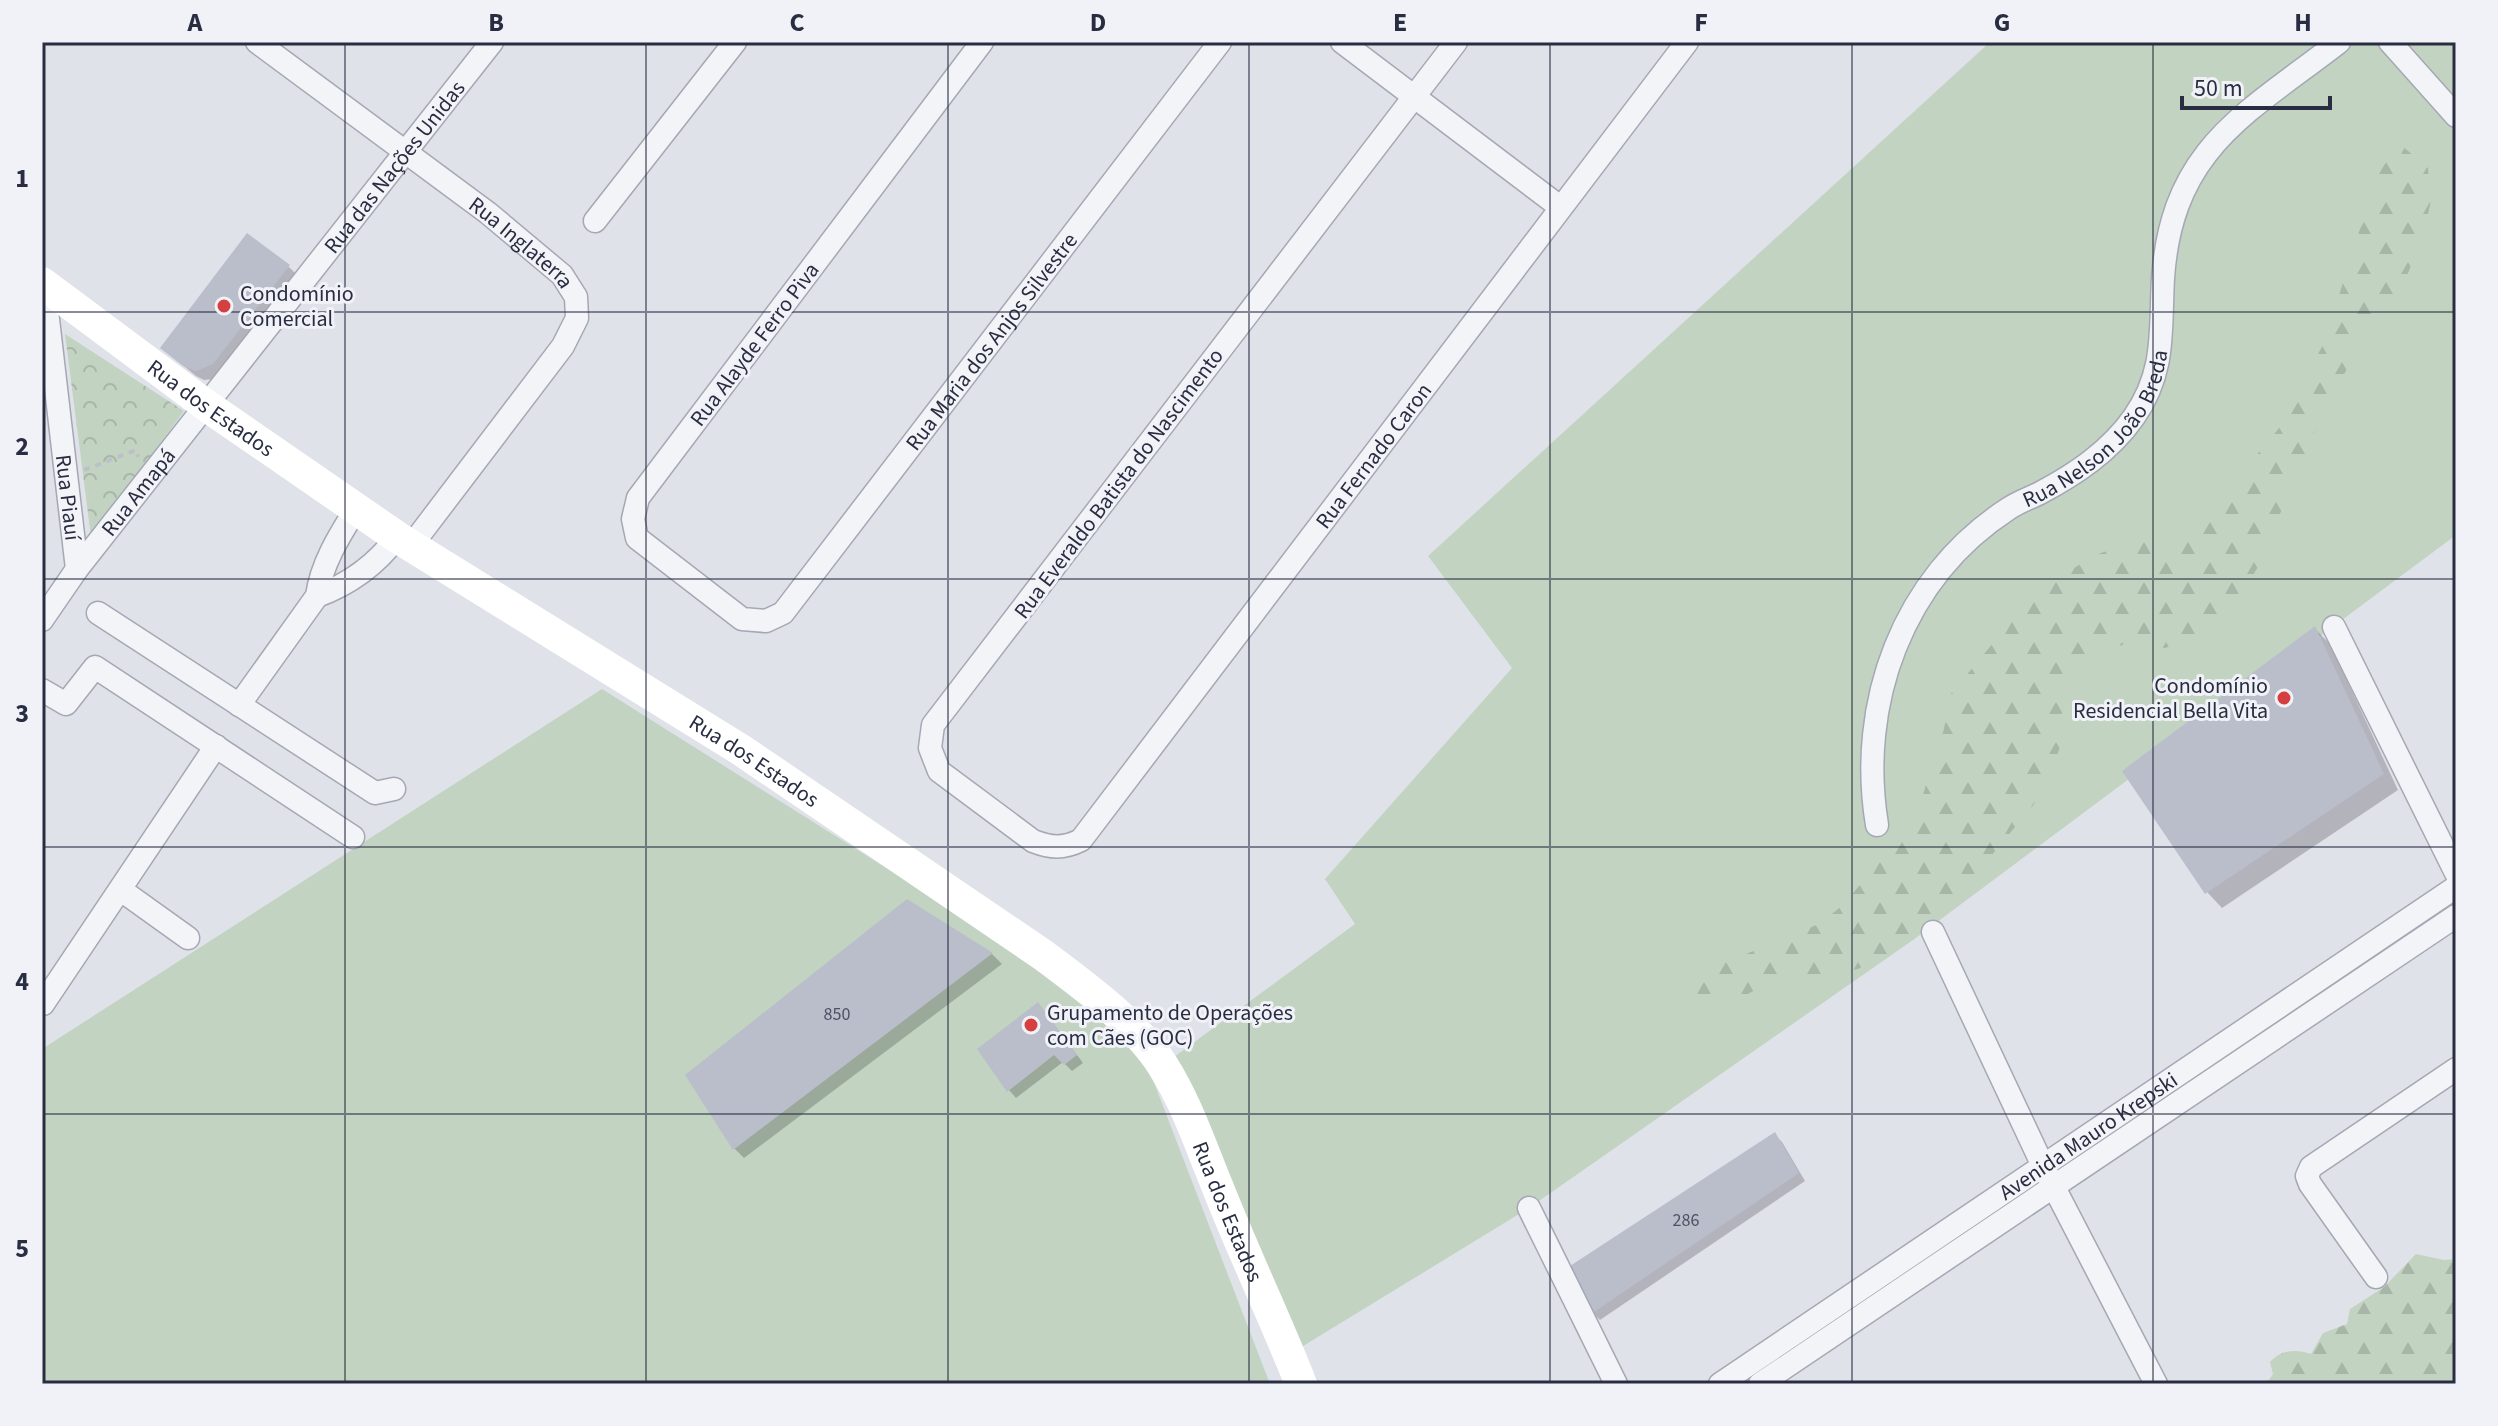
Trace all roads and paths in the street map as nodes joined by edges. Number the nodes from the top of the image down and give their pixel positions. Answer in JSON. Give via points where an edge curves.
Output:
{"nodes":[{"id":1,"x":257,"y":42,"type":"edge"},
{"id":2,"x":492,"y":42,"type":"edge"},
{"id":3,"x":735,"y":42,"type":"edge"},
{"id":4,"x":982,"y":42,"type":"edge"},
{"id":5,"x":1220,"y":42,"type":"edge"},
{"id":6,"x":1342,"y":42,"type":"edge"},
{"id":7,"x":1456,"y":42,"type":"edge"},
{"id":8,"x":1687,"y":42,"type":"edge"},
{"id":9,"x":2339,"y":42,"type":"edge"},
{"id":10,"x":2390,"y":42,"type":"edge"},
{"id":11,"x":1413,"y":98,"type":"junction"},
{"id":12,"x":2456,"y":116,"type":"edge"},
{"id":13,"x":407,"y":153,"type":"junction"},
{"id":14,"x":1560,"y":207,"type":"junction"},
{"id":15,"x":595,"y":221,"type":"dead end"},
{"id":16,"x":43,"y":284,"type":"edge"},
{"id":17,"x":207,"y":406,"type":"junction"},
{"id":18,"x":136,"y":450,"type":"dead end"},
{"id":19,"x":82,"y":470,"type":"dead end"},
{"id":20,"x":356,"y":509,"type":"junction"},
{"id":21,"x":404,"y":542,"type":"junction"},
{"id":22,"x":77,"y":569,"type":"junction"},
{"id":23,"x":317,"y":596,"type":"junction"},
{"id":24,"x":98,"y":613,"type":"dead end"},
{"id":25,"x":42,"y":620,"type":"edge"},
{"id":26,"x":753,"y":622,"type":"joint"},
{"id":27,"x":2334,"y":627,"type":"dead end"},
{"id":28,"x":42,"y":690,"type":"edge"},
{"id":29,"x":239,"y":705,"type":"junction"},
{"id":30,"x":216,"y":746,"type":"junction"},
{"id":31,"x":394,"y":789,"type":"dead end"},
{"id":32,"x":1877,"y":825,"type":"dead end"},
{"id":33,"x":353,"y":837,"type":"dead end"},
{"id":34,"x":1047,"y":847,"type":"joint"},
{"id":35,"x":2456,"y":873,"type":"edge"},
{"id":36,"x":2456,"y":887,"type":"edge"},
{"id":37,"x":121,"y":890,"type":"junction"},
{"id":38,"x":2456,"y":916,"type":"edge"},
{"id":39,"x":1933,"y":932,"type":"dead end"},
{"id":40,"x":188,"y":938,"type":"dead end"},
{"id":41,"x":43,"y":1004,"type":"edge"},
{"id":42,"x":2456,"y":1069,"type":"edge"},
{"id":43,"x":2043,"y":1166,"type":"junction"},
{"id":44,"x":2054,"y":1188,"type":"junction"},
{"id":45,"x":1529,"y":1208,"type":"dead end"},
{"id":46,"x":2376,"y":1277,"type":"dead end"},
{"id":47,"x":1301,"y":1384,"type":"edge"},
{"id":48,"x":1616,"y":1384,"type":"edge"},
{"id":49,"x":1720,"y":1384,"type":"edge"},
{"id":50,"x":1760,"y":1384,"type":"edge"},
{"id":51,"x":2156,"y":1384,"type":"edge"}],
"edges":[{"from":1,"to":13,"type":"street","name":"Rua Inglaterra"},
{"from":2,"to":13,"type":"street","name":"Rua das Nações Unidas"},
{"from":3,"to":15,"type":"street"},
{"from":4,"to":26,"type":"street","name":"Rua Alayde Ferro Piva","via":[[638,498],[633,519],[637,538],[742,619]]},
{"from":5,"to":26,"type":"street","name":"Rua Maria dos Anjos Silvestre","via":[[783,613]]},
{"from":6,"to":11,"type":"street"},
{"from":7,"to":11,"type":"street","name":"Rua Everaldo Batista do Nascimento"},
{"from":8,"to":14,"type":"street","name":"Rua Fernado Caron"},
{"from":9,"to":32,"type":"street","name":"Rua Nelson João Breda","via":[[2253,107],[2193,169],[2168,234],[2156,374],[2133,418],[2082,469],[1989,521],[1929,582],[1884,677],[1871,749]]},
{"from":10,"to":12,"type":"street"},
{"from":11,"to":14,"type":"street"},
{"from":11,"to":34,"type":"street","name":"Rua Everaldo Batista do Nascimento","via":[[933,725],[930,748],[939,771]]},
{"from":13,"to":17,"type":"street","name":"Rua das Nações Unidas"},
{"from":13,"to":21,"type":"street","name":"Rua Inglaterra","via":[[562,275],[576,297],[577,318],[563,346]]},
{"from":14,"to":34,"type":"street","name":"Rua Fernado Caron","via":[[1081,840],[1067,848]]},
{"from":16,"to":17,"type":"street","name":"Rua dos Estados"},
{"from":16,"to":22,"type":"street","name":"Rua Piauí"},
{"from":17,"to":20,"type":"street","name":"Rua dos Estados"},
{"from":17,"to":22,"type":"street","name":"Rua Amapá"},
{"from":18,"to":19,"type":"path"},
{"from":20,"to":21,"type":"street","name":"Rua dos Estados"},
{"from":20,"to":23,"type":"street","via":[[340,534]]},
{"from":21,"to":23,"type":"street","via":[[356,578]]},
{"from":21,"to":47,"type":"street","name":"Rua dos Estados","via":[[741,750],[1043,955],[1120,1017],[1163,1065],[1195,1128]]},
{"from":22,"to":25,"type":"street","name":"Rua Amapá"},
{"from":23,"to":29,"type":"street"},
{"from":24,"to":29,"type":"street"},
{"from":27,"to":35,"type":"street"},
{"from":28,"to":30,"type":"street","via":[[66,704],[95,667]]},
{"from":29,"to":31,"type":"street","via":[[375,793]]},
{"from":30,"to":33,"type":"street"},
{"from":30,"to":37,"type":"street"},
{"from":36,"to":43,"type":"street","name":"Avenida Mauro Krepski"},
{"from":37,"to":40,"type":"street"},
{"from":37,"to":41,"type":"street"},
{"from":38,"to":44,"type":"street","name":"Avenida Mauro Krepski"},
{"from":39,"to":43,"type":"street"},
{"from":42,"to":46,"type":"street","via":[[2311,1167],[2307,1176]]},
{"from":43,"to":44,"type":"street"},
{"from":43,"to":49,"type":"street","name":"Avenida Mauro Krepski"},
{"from":44,"to":50,"type":"street","name":"Avenida Mauro Krepski"},
{"from":44,"to":51,"type":"street"},
{"from":45,"to":48,"type":"street"}]}
